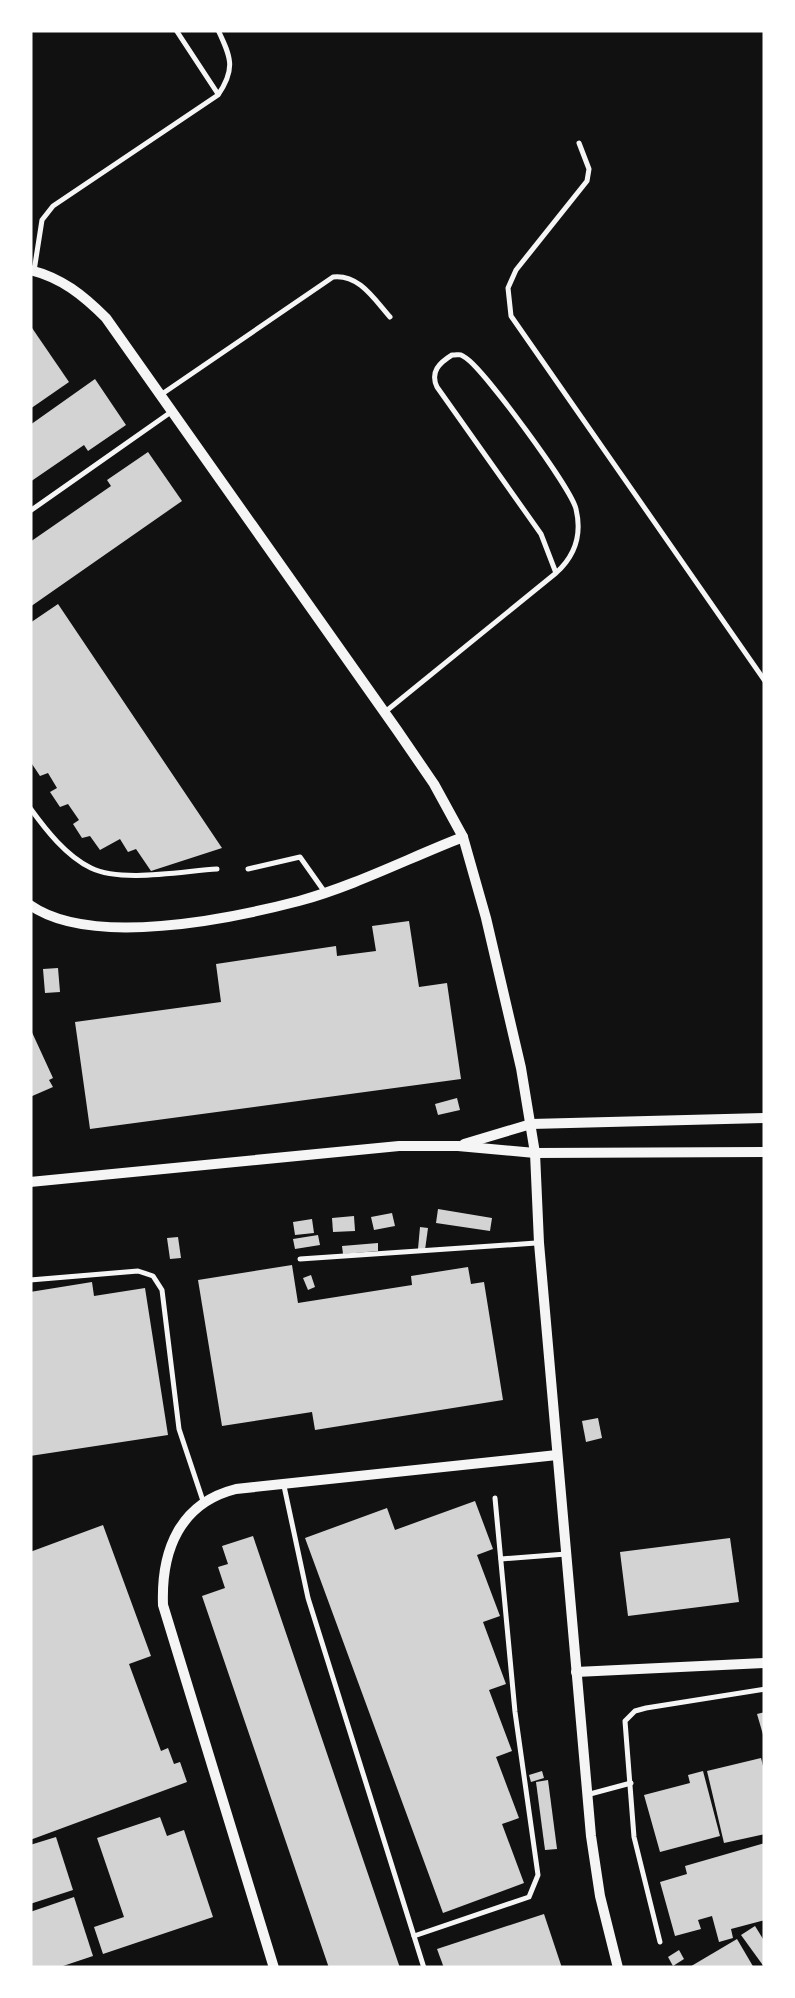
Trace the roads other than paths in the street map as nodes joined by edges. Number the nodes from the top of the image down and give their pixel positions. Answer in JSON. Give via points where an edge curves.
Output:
{"nodes":[{"id":1,"x":176,"y":30,"type":"edge"},
{"id":2,"x":218,"y":30,"type":"edge"},
{"id":3,"x":218,"y":95,"type":"junction"},
{"id":4,"x":579,"y":143,"type":"dead end"},
{"id":5,"x":32,"y":270,"type":"edge"},
{"id":6,"x":390,"y":317,"type":"dead end"},
{"id":7,"x":162,"y":394,"type":"junction"},
{"id":8,"x":173,"y":410,"type":"junction"},
{"id":9,"x":30,"y":510,"type":"edge"},
{"id":10,"x":556,"y":573,"type":"junction"},
{"id":11,"x":765,"y":681,"type":"edge"},
{"id":12,"x":385,"y":712,"type":"junction"},
{"id":13,"x":30,"y":808,"type":"edge"},
{"id":14,"x":463,"y":837,"type":"junction"},
{"id":15,"x":217,"y":869,"type":"dead end"},
{"id":16,"x":248,"y":869,"type":"dead end"},
{"id":17,"x":324,"y":891,"type":"junction"},
{"id":18,"x":30,"y":905,"type":"edge"},
{"id":19,"x":765,"y":1118,"type":"edge"},
{"id":20,"x":531,"y":1124,"type":"junction"},
{"id":21,"x":458,"y":1146,"type":"junction"},
{"id":22,"x":765,"y":1152,"type":"edge"},
{"id":23,"x":535,"y":1153,"type":"junction"},
{"id":24,"x":30,"y":1182,"type":"edge"},
{"id":25,"x":539,"y":1243,"type":"junction"},
{"id":26,"x":300,"y":1259,"type":"dead end"},
{"id":27,"x":30,"y":1280,"type":"edge"},
{"id":28,"x":557,"y":1455,"type":"junction"},
{"id":29,"x":284,"y":1483,"type":"junction"},
{"id":30,"x":495,"y":1498,"type":"dead end"},
{"id":31,"x":203,"y":1502,"type":"junction"},
{"id":32,"x":566,"y":1554,"type":"junction"},
{"id":33,"x":500,"y":1559,"type":"junction"},
{"id":34,"x":765,"y":1663,"type":"edge"},
{"id":35,"x":576,"y":1672,"type":"junction"},
{"id":36,"x":765,"y":1689,"type":"edge"},
{"id":37,"x":631,"y":1782,"type":"junction"},
{"id":38,"x":587,"y":1795,"type":"junction"},
{"id":39,"x":414,"y":1936,"type":"junction"},
{"id":40,"x":660,"y":1942,"type":"dead end"},
{"id":41,"x":274,"y":1968,"type":"edge"},
{"id":42,"x":424,"y":1968,"type":"edge"},
{"id":43,"x":618,"y":1968,"type":"edge"}],
"edges":[{"from":1,"to":3,"type":"lane"},
{"from":2,"to":3,"type":"lane","via":[[230,56],[229,79]]},
{"from":3,"to":5,"type":"lane","via":[[53,206],[42,220]]},
{"from":4,"to":11,"type":"lane","via":[[587,181],[516,270],[508,288],[511,316]]},
{"from":5,"to":7,"type":"street","via":[[60,280],[95,306]]},
{"from":6,"to":7,"type":"lane","via":[[362,286],[333,277]]},
{"from":7,"to":8,"type":"street"},
{"from":8,"to":9,"type":"lane"},
{"from":8,"to":12,"type":"street"},
{"from":10,"to":10,"type":"lane","via":[[541,534],[437,387],[436,368],[452,355],[476,367],[572,499],[579,528],[573,554]]},
{"from":10,"to":12,"type":"lane"},
{"from":12,"to":14,"type":"street"},
{"from":13,"to":15,"type":"lane","via":[[50,835],[92,868],[127,875]]},
{"from":14,"to":17,"type":"street"},
{"from":14,"to":20,"type":"street"},
{"from":16,"to":17,"type":"lane","via":[[300,857]]},
{"from":17,"to":18,"type":"street","via":[[154,927],[84,926]]},
{"from":19,"to":20,"type":"street"},
{"from":20,"to":21,"type":"street"},
{"from":20,"to":23,"type":"street"},
{"from":21,"to":23,"type":"street"},
{"from":21,"to":24,"type":"street"},
{"from":22,"to":23,"type":"street"},
{"from":23,"to":25,"type":"street"},
{"from":25,"to":26,"type":"lane"},
{"from":25,"to":28,"type":"street"},
{"from":27,"to":31,"type":"lane","via":[[138,1271],[156,1281],[178,1430]]},
{"from":28,"to":29,"type":"street"},
{"from":28,"to":32,"type":"street"},
{"from":29,"to":31,"type":"street","via":[[236,1489]]},
{"from":29,"to":39,"type":"lane","via":[[308,1598]]},
{"from":30,"to":33,"type":"lane"},
{"from":31,"to":41,"type":"street","via":[[170,1544],[162,1604]]},
{"from":32,"to":33,"type":"lane"},
{"from":32,"to":35,"type":"street"},
{"from":33,"to":39,"type":"lane","via":[[535,1889],[529,1897]]},
{"from":34,"to":35,"type":"street"},
{"from":35,"to":38,"type":"street"},
{"from":36,"to":37,"type":"lane","via":[[635,1711],[626,1721]]},
{"from":37,"to":38,"type":"lane"},
{"from":37,"to":40,"type":"lane","via":[[634,1837]]},
{"from":38,"to":43,"type":"street","via":[[600,1896]]},
{"from":39,"to":42,"type":"lane"}]}
